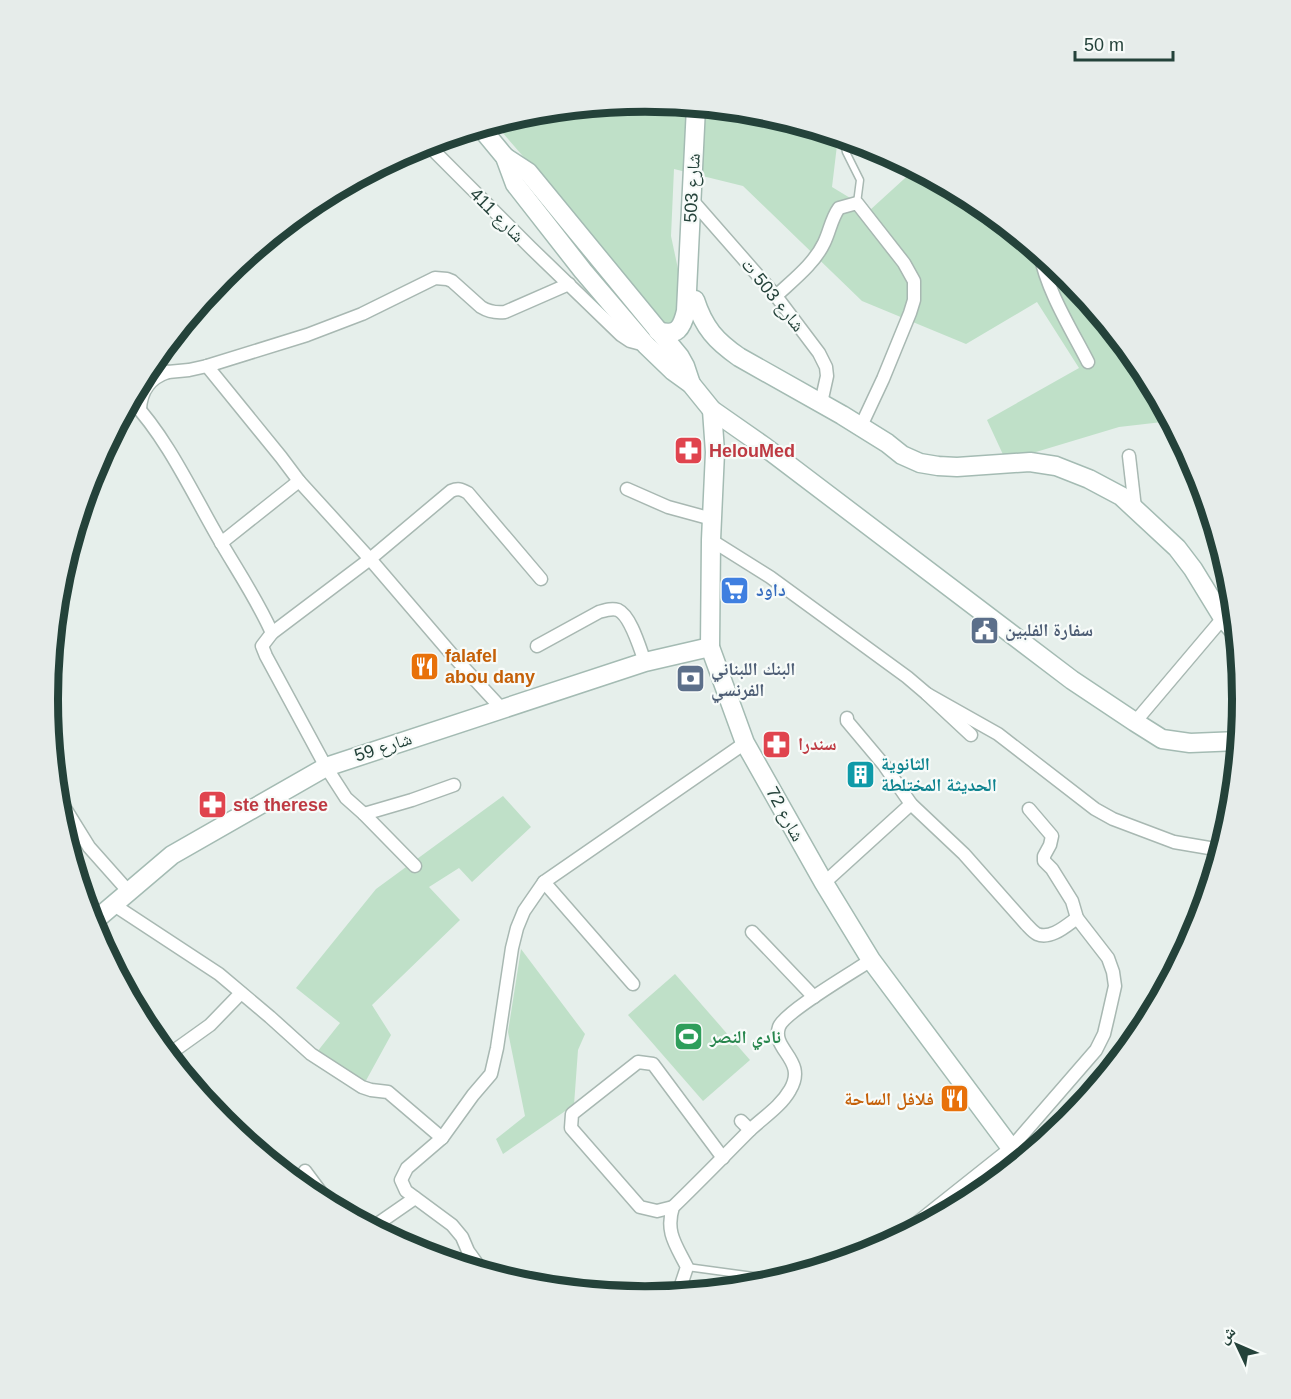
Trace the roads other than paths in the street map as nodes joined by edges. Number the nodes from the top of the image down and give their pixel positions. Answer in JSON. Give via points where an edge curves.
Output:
{"nodes":[{"id":1,"x":696,"y":115,"type":"edge"},
{"id":2,"x":487,"y":135,"type":"edge"},
{"id":3,"x":845,"y":148,"type":"edge"},
{"id":4,"x":435,"y":152,"type":"edge"},
{"id":5,"x":691,"y":199,"type":"junction"},
{"id":6,"x":857,"y":203,"type":"junction"},
{"id":7,"x":1042,"y":267,"type":"edge"},
{"id":8,"x":688,"y":268,"type":"junction"},
{"id":9,"x":569,"y":284,"type":"junction"},
{"id":10,"x":776,"y":296,"type":"junction"},
{"id":11,"x":695,"y":300,"type":"junction"},
{"id":12,"x":652,"y":338,"type":"junction"},
{"id":13,"x":680,"y":357,"type":"junction"},
{"id":14,"x":1088,"y":362,"type":"dead end"},
{"id":15,"x":207,"y":366,"type":"junction"},
{"id":16,"x":159,"y":371,"type":"edge"},
{"id":17,"x":168,"y":372,"type":"junction"},
{"id":18,"x":154,"y":379,"type":"edge"},
{"id":19,"x":691,"y":384,"type":"junction"},
{"id":20,"x":821,"y":403,"type":"junction"},
{"id":21,"x":137,"y":406,"type":"edge"},
{"id":22,"x":712,"y":410,"type":"junction"},
{"id":23,"x":861,"y":426,"type":"junction"},
{"id":24,"x":751,"y":436,"type":"junction"},
{"id":25,"x":715,"y":452,"type":"junction"},
{"id":26,"x":1129,"y":456,"type":"dead end"},
{"id":27,"x":298,"y":481,"type":"junction"},
{"id":28,"x":627,"y":489,"type":"dead end"},
{"id":29,"x":1135,"y":508,"type":"junction"},
{"id":30,"x":712,"y":519,"type":"junction"},
{"id":31,"x":711,"y":540,"type":"junction"},
{"id":32,"x":221,"y":543,"type":"junction"},
{"id":33,"x":370,"y":560,"type":"junction"},
{"id":34,"x":542,"y":579,"type":"dead end"},
{"id":35,"x":1223,"y":618,"type":"junction"},
{"id":36,"x":1227,"y":622,"type":"edge"},
{"id":37,"x":272,"y":633,"type":"junction"},
{"id":38,"x":537,"y":646,"type":"dead end"},
{"id":39,"x":710,"y":647,"type":"junction"},
{"id":40,"x":645,"y":662,"type":"junction"},
{"id":41,"x":927,"y":694,"type":"junction"},
{"id":42,"x":502,"y":709,"type":"junction"},
{"id":43,"x":847,"y":718,"type":"dead end"},
{"id":44,"x":1135,"y":722,"type":"junction"},
{"id":45,"x":971,"y":735,"type":"dead end"},
{"id":46,"x":1231,"y":741,"type":"edge"},
{"id":47,"x":745,"y":743,"type":"junction"},
{"id":48,"x":326,"y":767,"type":"junction"},
{"id":49,"x":454,"y":784,"type":"dead end"},
{"id":50,"x":911,"y":804,"type":"junction"},
{"id":51,"x":1029,"y":808,"type":"dead end"},
{"id":52,"x":363,"y":814,"type":"junction"},
{"id":53,"x":71,"y":819,"type":"edge"},
{"id":54,"x":1213,"y":849,"type":"edge"},
{"id":55,"x":416,"y":866,"type":"dead end"},
{"id":56,"x":544,"y":882,"type":"junction"},
{"id":57,"x":824,"y":883,"type":"junction"},
{"id":58,"x":129,"y":892,"type":"junction"},
{"id":59,"x":114,"y":905,"type":"junction"},
{"id":60,"x":100,"y":916,"type":"edge"},
{"id":61,"x":1077,"y":918,"type":"junction"},
{"id":62,"x":752,"y":932,"type":"dead end"},
{"id":63,"x":871,"y":960,"type":"junction"},
{"id":64,"x":633,"y":984,"type":"dead end"},
{"id":65,"x":241,"y":993,"type":"junction"},
{"id":66,"x":814,"y":997,"type":"junction"},
{"id":67,"x":175,"y":1050,"type":"edge"},
{"id":68,"x":442,"y":1138,"type":"junction"},
{"id":69,"x":1015,"y":1155,"type":"edge"},
{"id":70,"x":723,"y":1158,"type":"junction"},
{"id":71,"x":305,"y":1172,"type":"dead end"},
{"id":72,"x":315,"y":1185,"type":"edge"},
{"id":73,"x":415,"y":1198,"type":"junction"},
{"id":74,"x":949,"y":1202,"type":"edge"},
{"id":75,"x":674,"y":1207,"type":"junction"},
{"id":76,"x":380,"y":1223,"type":"edge"},
{"id":77,"x":475,"y":1260,"type":"edge"},
{"id":78,"x":687,"y":1267,"type":"junction"},
{"id":79,"x":754,"y":1276,"type":"edge"},
{"id":80,"x":681,"y":1285,"type":"edge"}],
"edges":[{"from":1,"to":5,"type":"street","name":"شارع 503"},
{"from":2,"to":12,"type":"street","via":[[505,157],[515,184],[583,271]]},
{"from":3,"to":6,"type":"lane","via":[[860,180]]},
{"from":4,"to":9,"type":"street","name":"شارع 411"},
{"from":5,"to":8,"type":"street","name":"شارع 503"},
{"from":5,"to":10,"type":"street","name":"شارع 503 ت"},
{"from":6,"to":10,"type":"street","via":[[839,208],[817,254]]},
{"from":6,"to":23,"type":"street","via":[[914,281],[910,313]]},
{"from":7,"to":14,"type":"street"},
{"from":8,"to":11,"type":"street"},
{"from":8,"to":12,"type":"street","name":"شارع 503","via":[[687,303],[680,327],[673,333]]},
{"from":9,"to":12,"type":"street","name":"شارع 411","via":[[630,341]]},
{"from":9,"to":15,"type":"street","via":[[499,313],[481,307],[452,281],[435,278],[362,314]]},
{"from":10,"to":20,"type":"street","name":"شارع 503 ت","via":[[826,367]]},
{"from":11,"to":13,"type":"street"},
{"from":11,"to":20,"type":"street","via":[[705,325],[723,346]]},
{"from":12,"to":13,"type":"street"},
{"from":12,"to":19,"type":"street","via":[[673,371]]},
{"from":13,"to":19,"type":"street"},
{"from":15,"to":17,"type":"street"},
{"from":15,"to":27,"type":"street"},
{"from":16,"to":17,"type":"street"},
{"from":17,"to":18,"type":"street"},
{"from":19,"to":22,"type":"street"},
{"from":20,"to":23,"type":"street"},
{"from":21,"to":32,"type":"street"},
{"from":22,"to":24,"type":"street"},
{"from":22,"to":25,"type":"street","name":"شارع 72"},
{"from":23,"to":29,"type":"street","via":[[920,463],[957,467],[1030,462],[1056,466],[1121,496]]},
{"from":24,"to":25,"type":"street","via":[[730,437]]},
{"from":24,"to":44,"type":"street","via":[[1072,680]]},
{"from":25,"to":30,"type":"street","name":"شارع 72"},
{"from":26,"to":29,"type":"street"},
{"from":27,"to":32,"type":"street"},
{"from":27,"to":33,"type":"street"},
{"from":28,"to":30,"type":"street","via":[[668,507]]},
{"from":29,"to":35,"type":"street","via":[[1177,548]]},
{"from":30,"to":31,"type":"street","name":"شارع 72"},
{"from":31,"to":39,"type":"street","name":"شارع 72"},
{"from":31,"to":41,"type":"street","via":[[770,577]]},
{"from":32,"to":37,"type":"street"},
{"from":33,"to":34,"type":"street","via":[[456,488],[468,493]]},
{"from":33,"to":37,"type":"street"},
{"from":33,"to":42,"type":"street"},
{"from":35,"to":36,"type":"street"},
{"from":35,"to":44,"type":"street"},
{"from":37,"to":48,"type":"street","via":[[262,646],[266,656]]},
{"from":38,"to":40,"type":"street","via":[[599,612],[616,609],[630,625]]},
{"from":39,"to":40,"type":"street","name":"شارع 59"},
{"from":39,"to":47,"type":"street","name":"شارع 72"},
{"from":40,"to":42,"type":"street","name":"شارع 59"},
{"from":41,"to":45,"type":"street"},
{"from":41,"to":54,"type":"street","via":[[998,734],[1113,819],[1174,842]]},
{"from":42,"to":48,"type":"street","name":"شارع 59"},
{"from":43,"to":50,"type":"street"},
{"from":44,"to":46,"type":"street","via":[[1162,739],[1190,743]]},
{"from":47,"to":56,"type":"street"},
{"from":47,"to":57,"type":"street","name":"شارع 72"},
{"from":48,"to":52,"type":"street","via":[[346,798]]},
{"from":48,"to":58,"type":"street","name":"شارع 59","via":[[171,855]]},
{"from":49,"to":52,"type":"street"},
{"from":50,"to":57,"type":"street"},
{"from":50,"to":61,"type":"street","via":[[964,854],[1037,934],[1047,935]]},
{"from":51,"to":61,"type":"street","via":[[1052,836],[1044,861],[1072,901]]},
{"from":52,"to":55,"type":"street"},
{"from":53,"to":58,"type":"street","via":[[89,847]]},
{"from":56,"to":64,"type":"street"},
{"from":56,"to":68,"type":"street","via":[[517,928],[491,1074]]},
{"from":57,"to":63,"type":"street","name":"شارع 72"},
{"from":58,"to":59,"type":"street","name":"شارع 59"},
{"from":59,"to":60,"type":"street","name":"شارع 59"},
{"from":59,"to":65,"type":"street","via":[[219,974]]},
{"from":61,"to":69,"type":"street","via":[[1108,958],[1113,972],[1114,986],[1104,1034],[1096,1050]]},
{"from":62,"to":66,"type":"street"},
{"from":63,"to":66,"type":"street"},
{"from":63,"to":69,"type":"street","name":"شارع 72"},
{"from":65,"to":67,"type":"street","via":[[210,1025]]},
{"from":65,"to":68,"type":"street","via":[[311,1054],[362,1087],[388,1092]]},
{"from":66,"to":70,"type":"street","via":[[783,1019],[778,1028],[782,1047],[795,1068],[789,1092],[779,1104],[746,1126]]},
{"from":68,"to":73,"type":"street","via":[[406,1168],[401,1180]]},
{"from":69,"to":74,"type":"street"},
{"from":70,"to":75,"type":"street"},
{"from":70,"to":75,"type":"street","via":[[652,1064],[638,1062],[572,1114],[571,1128],[640,1207],[657,1211]]},
{"from":71,"to":72,"type":"street"},
{"from":73,"to":76,"type":"street"},
{"from":73,"to":77,"type":"street","via":[[452,1225]]},
{"from":75,"to":78,"type":"street","via":[[669,1219],[672,1237]]},
{"from":78,"to":79,"type":"lane"},
{"from":78,"to":80,"type":"street"}]}
